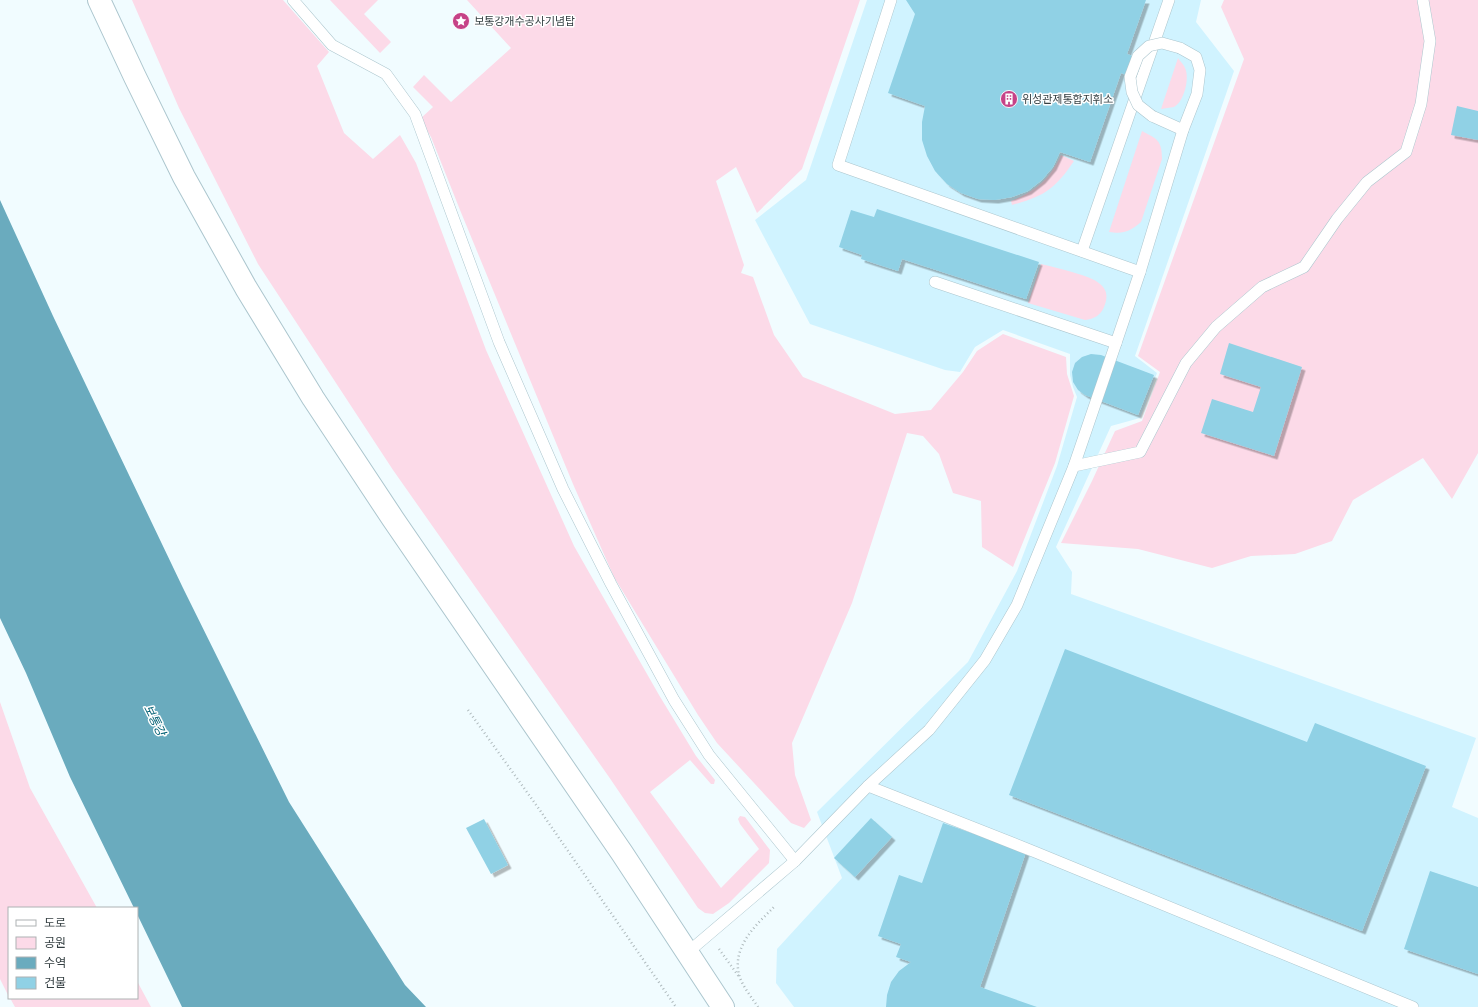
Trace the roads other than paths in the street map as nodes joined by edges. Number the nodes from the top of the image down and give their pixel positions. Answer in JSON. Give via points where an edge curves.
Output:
{"nodes":[{"id":1,"x":99,"y":0,"type":"edge"},
{"id":2,"x":293,"y":0,"type":"edge"},
{"id":3,"x":891,"y":0,"type":"edge"},
{"id":4,"x":1169,"y":0,"type":"edge"},
{"id":5,"x":1423,"y":0,"type":"edge"},
{"id":6,"x":1183,"y":130,"type":"junction"},
{"id":7,"x":1082,"y":251,"type":"junction"},
{"id":8,"x":1140,"y":272,"type":"junction"},
{"id":9,"x":935,"y":282,"type":"dead end"},
{"id":10,"x":1116,"y":343,"type":"junction"},
{"id":11,"x":1074,"y":466,"type":"junction"},
{"id":12,"x":868,"y":786,"type":"junction"},
{"id":13,"x":796,"y":861,"type":"junction"},
{"id":14,"x":687,"y":954,"type":"junction"},
{"id":15,"x":722,"y":1007,"type":"edge"},
{"id":16,"x":1413,"y":1007,"type":"edge"}],
"edges":[{"from":1,"to":14,"type":"main road","via":[[134,78],[184,177],[246,288],[310,392],[393,519],[622,852]]},
{"from":2,"to":13,"type":"lane","via":[[332,45],[386,74],[415,114],[499,342],[583,530],[678,706],[709,755]]},
{"from":3,"to":7,"type":"lane","via":[[838,165]]},
{"from":4,"to":7,"type":"lane"},
{"from":5,"to":11,"type":"lane","via":[[1430,41],[1421,104],[1406,152],[1367,182],[1337,219],[1304,267],[1262,287],[1216,327],[1186,363],[1140,452]]},
{"from":6,"to":6,"type":"lane","bridge":true,"via":[[1197,94],[1200,70],[1196,57],[1180,48],[1162,43],[1149,46],[1138,56],[1130,77],[1132,92],[1138,105],[1152,116]]},
{"from":6,"to":8,"type":"lane"},
{"from":7,"to":8,"type":"lane"},
{"from":8,"to":10,"type":"lane"},
{"from":9,"to":10,"type":"lane"},
{"from":10,"to":11,"type":"lane"},
{"from":11,"to":12,"type":"lane","via":[[1017,605],[985,660],[929,730]]},
{"from":12,"to":13,"type":"lane"},
{"from":12,"to":16,"type":"lane"},
{"from":13,"to":14,"type":"lane"},
{"from":14,"to":15,"type":"main road"}]}
